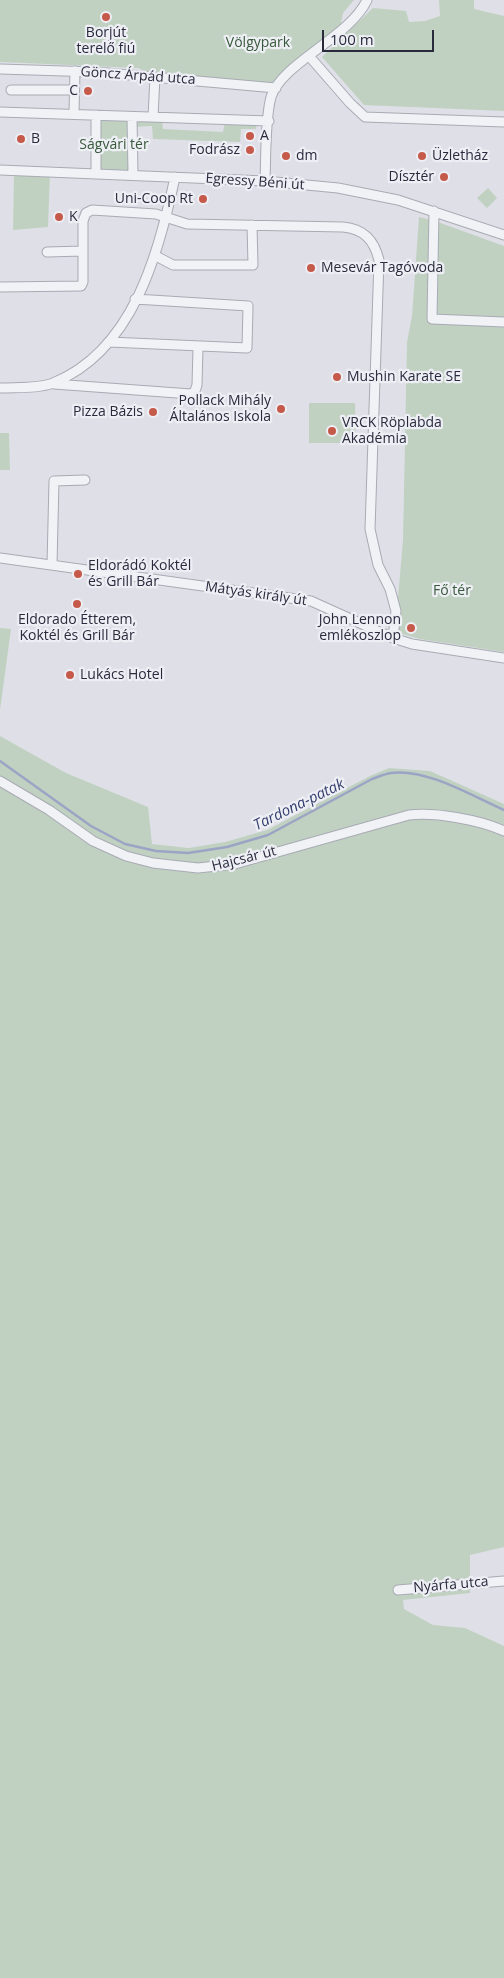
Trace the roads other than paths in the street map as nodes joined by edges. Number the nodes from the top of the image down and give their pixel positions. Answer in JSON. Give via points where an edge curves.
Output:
{"nodes":[{"id":1,"x":367,"y":0,"type":"edge"},
{"id":2,"x":309,"y":56,"type":"junction"},
{"id":3,"x":0,"y":70,"type":"edge"},
{"id":4,"x":75,"y":71,"type":"junction"},
{"id":5,"x":156,"y":77,"type":"junction"},
{"id":6,"x":276,"y":88,"type":"junction"},
{"id":7,"x":11,"y":90,"type":"dead end"},
{"id":8,"x":74,"y":90,"type":"junction"},
{"id":9,"x":0,"y":112,"type":"edge"},
{"id":10,"x":74,"y":113,"type":"junction"},
{"id":11,"x":96,"y":115,"type":"junction"},
{"id":12,"x":153,"y":116,"type":"junction"},
{"id":13,"x":132,"y":117,"type":"junction"},
{"id":14,"x":268,"y":121,"type":"junction"},
{"id":15,"x":504,"y":122,"type":"edge"},
{"id":16,"x":0,"y":170,"type":"edge"},
{"id":17,"x":96,"y":172,"type":"junction"},
{"id":18,"x":133,"y":174,"type":"junction"},
{"id":19,"x":175,"y":177,"type":"junction"},
{"id":20,"x":265,"y":181,"type":"junction"},
{"id":21,"x":434,"y":211,"type":"junction"},
{"id":22,"x":166,"y":218,"type":"junction"},
{"id":23,"x":252,"y":225,"type":"junction"},
{"id":24,"x":504,"y":235,"type":"edge"},
{"id":25,"x":83,"y":251,"type":"junction"},
{"id":26,"x":47,"y":252,"type":"dead end"},
{"id":27,"x":156,"y":256,"type":"junction"},
{"id":28,"x":0,"y":287,"type":"edge"},
{"id":29,"x":135,"y":299,"type":"junction"},
{"id":30,"x":504,"y":322,"type":"edge"},
{"id":31,"x":109,"y":342,"type":"junction"},
{"id":32,"x":198,"y":347,"type":"junction"},
{"id":33,"x":52,"y":384,"type":"junction"},
{"id":34,"x":0,"y":388,"type":"edge"},
{"id":35,"x":84,"y":480,"type":"dead end"},
{"id":36,"x":0,"y":558,"type":"edge"},
{"id":37,"x":52,"y":566,"type":"junction"},
{"id":38,"x":394,"y":638,"type":"junction"},
{"id":39,"x":504,"y":658,"type":"edge"},
{"id":40,"x":0,"y":781,"type":"edge"},
{"id":41,"x":504,"y":831,"type":"edge"},
{"id":42,"x":504,"y":1581,"type":"edge"},
{"id":43,"x":398,"y":1590,"type":"dead end"}],
"edges":[{"from":1,"to":2,"type":"street","via":[[352,20]]},
{"from":2,"to":6,"type":"street"},
{"from":2,"to":15,"type":"street","via":[[366,117]]},
{"from":3,"to":4,"type":"street","name":"Göncz Árpád utca"},
{"from":4,"to":5,"type":"street","name":"Göncz Árpád utca"},
{"from":4,"to":8,"type":"street"},
{"from":5,"to":6,"type":"street","name":"Göncz Árpád utca"},
{"from":5,"to":12,"type":"street"},
{"from":6,"to":14,"type":"street"},
{"from":7,"to":8,"type":"street"},
{"from":8,"to":10,"type":"street"},
{"from":9,"to":10,"type":"street"},
{"from":10,"to":11,"type":"street"},
{"from":11,"to":13,"type":"street"},
{"from":11,"to":17,"type":"street"},
{"from":12,"to":13,"type":"street"},
{"from":12,"to":14,"type":"street"},
{"from":13,"to":18,"type":"street"},
{"from":14,"to":20,"type":"street"},
{"from":16,"to":17,"type":"street","name":"Egressy Béni út"},
{"from":17,"to":18,"type":"street","name":"Egressy Béni út"},
{"from":18,"to":19,"type":"street","name":"Egressy Béni út"},
{"from":19,"to":20,"type":"street","name":"Egressy Béni út"},
{"from":19,"to":22,"type":"street"},
{"from":20,"to":21,"type":"street","name":"Egressy Béni út","via":[[355,191]]},
{"from":21,"to":24,"type":"street","name":"Egressy Béni út"},
{"from":21,"to":30,"type":"street","via":[[432,319]]},
{"from":22,"to":23,"type":"street","via":[[187,224]]},
{"from":22,"to":25,"type":"street","via":[[156,214],[92,210],[86,213],[83,221]]},
{"from":22,"to":27,"type":"street"},
{"from":23,"to":27,"type":"street","via":[[253,266],[173,265]]},
{"from":23,"to":38,"type":"street","via":[[354,228],[368,236],[377,252],[370,529],[378,565],[396,611]]},
{"from":25,"to":26,"type":"street"},
{"from":25,"to":28,"type":"street","via":[[84,282],[81,286]]},
{"from":27,"to":29,"type":"street"},
{"from":29,"to":31,"type":"street","via":[[123,325]]},
{"from":29,"to":32,"type":"street","via":[[248,306],[247,348]]},
{"from":31,"to":32,"type":"street"},
{"from":31,"to":33,"type":"street","via":[[87,366]]},
{"from":32,"to":33,"type":"street","via":[[197,385],[191,394]]},
{"from":33,"to":34,"type":"street"},
{"from":35,"to":37,"type":"street","via":[[54,481]]},
{"from":36,"to":37,"type":"street","name":"Mátyás király út"},
{"from":37,"to":38,"type":"street","name":"Mátyás király út","via":[[311,601]]},
{"from":38,"to":39,"type":"street","name":"Mátyás király út","via":[[430,648]]},
{"from":40,"to":41,"type":"street","name":"Hajcsár út","via":[[94,841],[126,856],[152,863],[198,868],[234,864],[397,817],[416,815],[466,820]]},
{"from":42,"to":43,"type":"street","name":"Nyárfa utca"}]}
